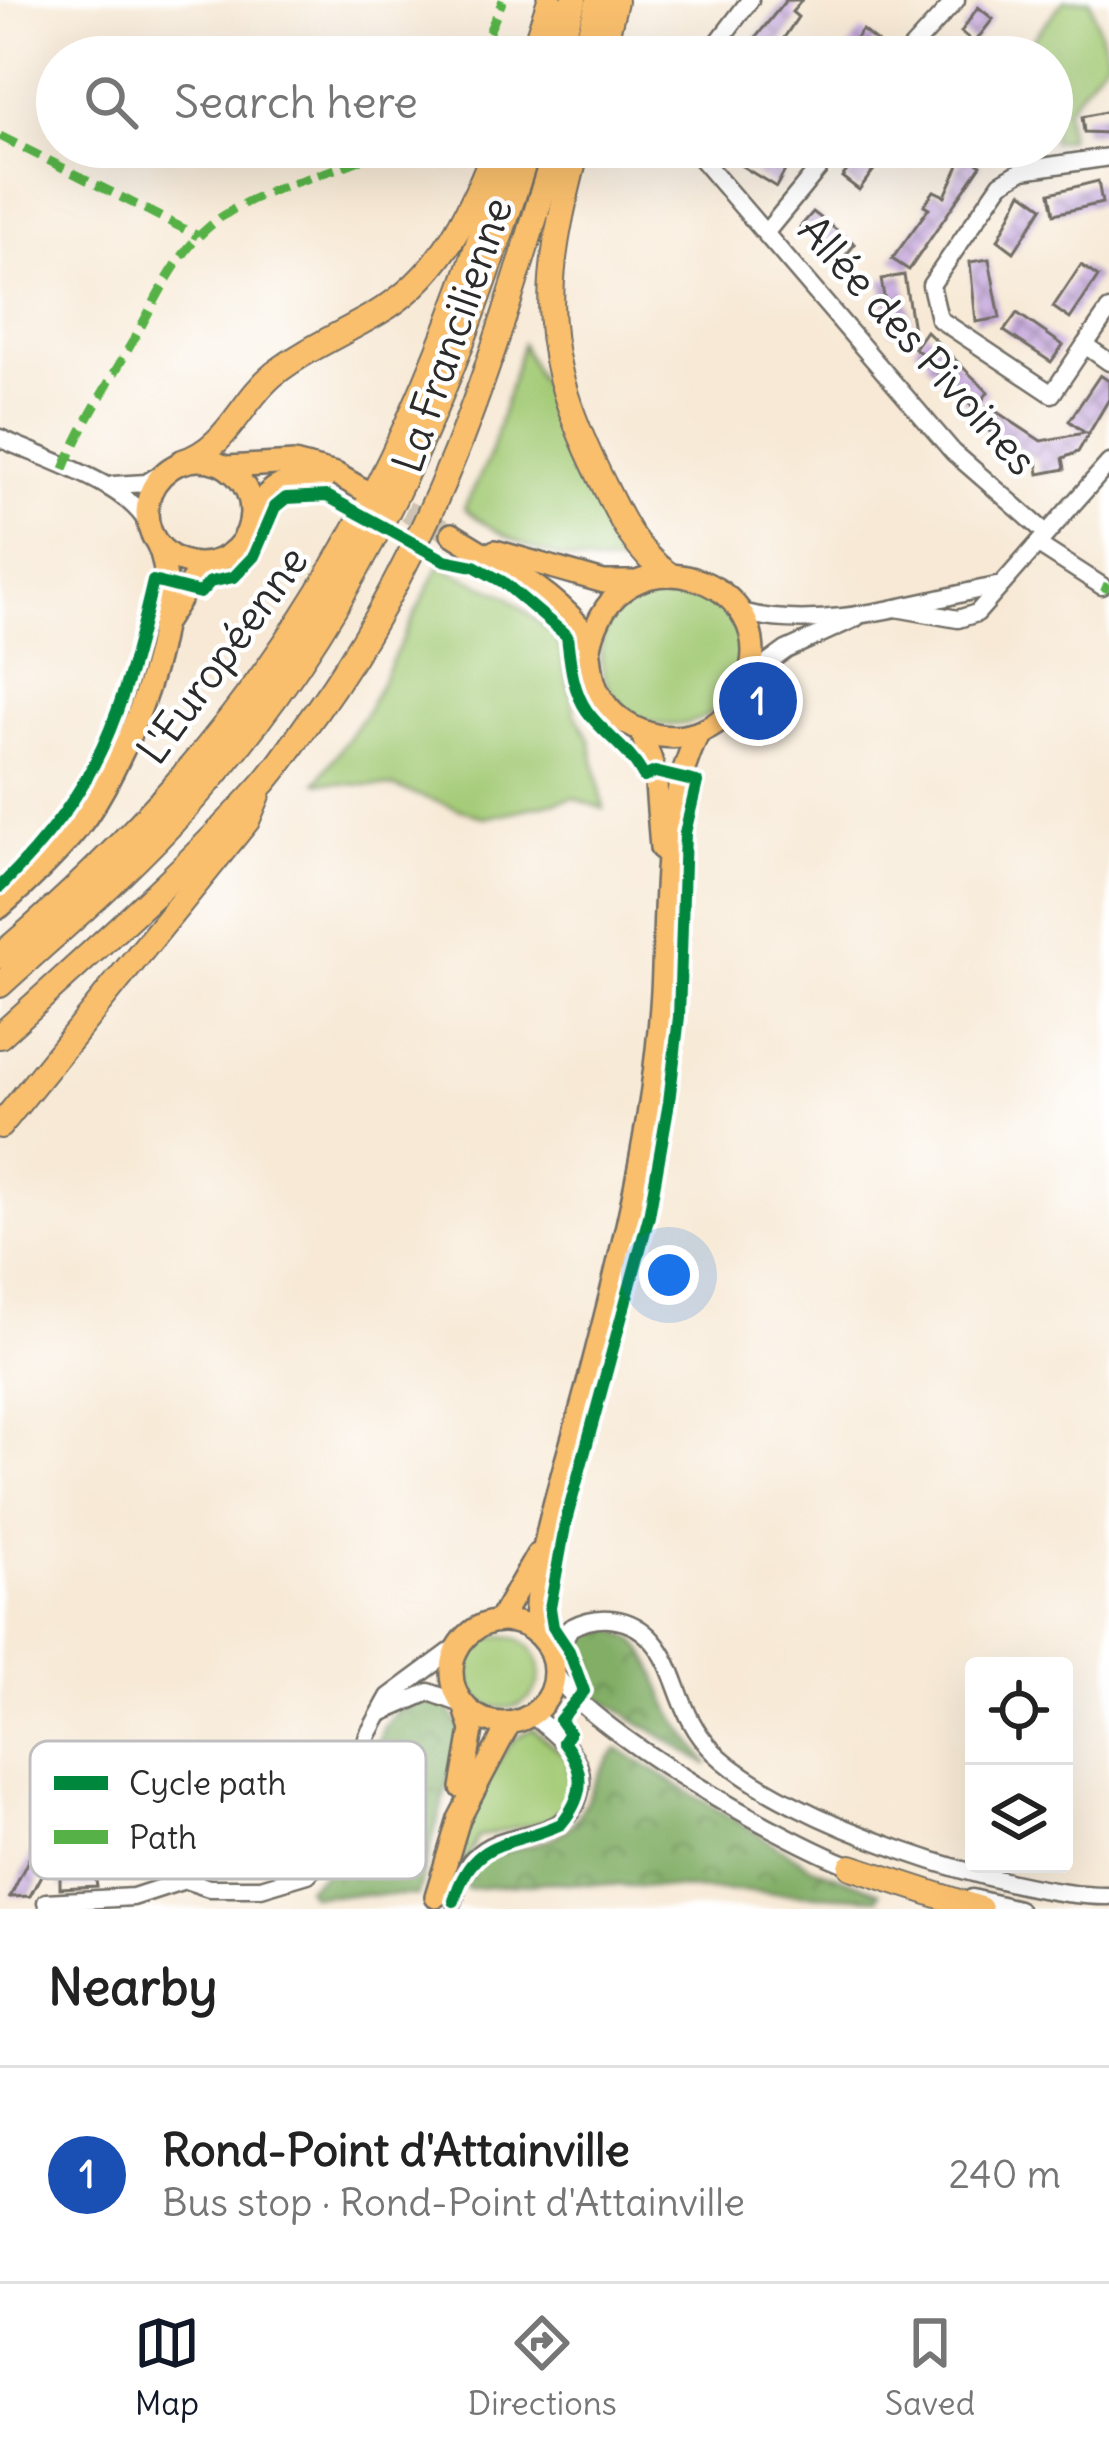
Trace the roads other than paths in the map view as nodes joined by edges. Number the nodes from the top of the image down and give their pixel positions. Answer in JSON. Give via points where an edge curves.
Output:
{"nodes":[{"id":1,"x":550,"y":0,"type":"edge"},
{"id":2,"x":574,"y":0,"type":"edge"},
{"id":3,"x":598,"y":0,"type":"edge"},
{"id":4,"x":615,"y":0,"type":"edge"},
{"id":5,"x":750,"y":0,"type":"edge"},
{"id":6,"x":956,"y":0,"type":"edge"},
{"id":7,"x":538,"y":36,"type":"edge"},
{"id":8,"x":563,"y":36,"type":"edge"},
{"id":9,"x":589,"y":36,"type":"edge"},
{"id":10,"x":606,"y":36,"type":"edge"},
{"id":11,"x":723,"y":36,"type":"edge"},
{"id":12,"x":923,"y":36,"type":"edge"},
{"id":13,"x":1109,"y":157,"type":"edge"},
{"id":14,"x":1073,"y":162,"type":"edge"},
{"id":15,"x":487,"y":168,"type":"edge"},
{"id":16,"x":501,"y":168,"type":"edge"},
{"id":17,"x":522,"y":168,"type":"edge"},
{"id":18,"x":550,"y":168,"type":"edge"},
{"id":19,"x":573,"y":168,"type":"edge"},
{"id":20,"x":710,"y":168,"type":"edge"},
{"id":21,"x":819,"y":168,"type":"edge"},
{"id":22,"x":1036,"y":168,"type":"edge"},
{"id":23,"x":767,"y":231,"type":"junction"},
{"id":24,"x":1109,"y":310,"type":"edge"},
{"id":25,"x":1085,"y":346,"type":"junction"},
{"id":26,"x":1109,"y":362,"type":"edge"},
{"id":27,"x":0,"y":438,"type":"edge"},
{"id":28,"x":1109,"y":463,"type":"edge"},
{"id":29,"x":174,"y":466,"type":"junction"},
{"id":30,"x":227,"y":467,"type":"junction"},
{"id":31,"x":100,"y":484,"type":"junction"},
{"id":32,"x":250,"y":523,"type":"junction"},
{"id":33,"x":154,"y":536,"type":"junction"},
{"id":34,"x":1043,"y":540,"type":"junction"},
{"id":35,"x":220,"y":560,"type":"junction"},
{"id":36,"x":668,"y":574,"type":"junction"},
{"id":37,"x":634,"y":582,"type":"junction"},
{"id":38,"x":996,"y":586,"type":"junction"},
{"id":39,"x":1102,"y":586,"type":"dead end"},
{"id":40,"x":896,"y":608,"type":"junction"},
{"id":41,"x":741,"y":612,"type":"junction"},
{"id":42,"x":868,"y":613,"type":"junction"},
{"id":43,"x":164,"y":622,"type":"junction"},
{"id":44,"x":590,"y":646,"type":"junction"},
{"id":45,"x":749,"y":677,"type":"junction"},
{"id":46,"x":640,"y":731,"type":"junction"},
{"id":47,"x":699,"y":732,"type":"junction"},
{"id":48,"x":261,"y":787,"type":"junction"},
{"id":49,"x":665,"y":890,"type":"junction"},
{"id":50,"x":0,"y":908,"type":"edge"},
{"id":51,"x":0,"y":956,"type":"edge"},
{"id":52,"x":0,"y":985,"type":"edge"},
{"id":53,"x":0,"y":1036,"type":"edge"},
{"id":54,"x":0,"y":1126,"type":"edge"},
{"id":55,"x":557,"y":1498,"type":"junction"},
{"id":56,"x":499,"y":1621,"type":"junction"},
{"id":57,"x":535,"y":1632,"type":"junction"},
{"id":58,"x":458,"y":1646,"type":"junction"},
{"id":59,"x":554,"y":1666,"type":"junction"},
{"id":60,"x":463,"y":1706,"type":"junction"},
{"id":61,"x":532,"y":1714,"type":"junction"},
{"id":62,"x":378,"y":1716,"type":"junction"},
{"id":63,"x":508,"y":1724,"type":"junction"},
{"id":64,"x":367,"y":1741,"type":"edge"},
{"id":65,"x":459,"y":1819,"type":"junction"},
{"id":66,"x":851,"y":1867,"type":"junction"},
{"id":67,"x":299,"y":1879,"type":"edge"},
{"id":68,"x":185,"y":1880,"type":"joint"},
{"id":69,"x":1109,"y":1896,"type":"edge"},
{"id":70,"x":445,"y":1899,"type":"joint"},
{"id":71,"x":46,"y":1902,"type":"dead end"},
{"id":72,"x":980,"y":1909,"type":"edge"},
{"id":73,"x":1018,"y":1909,"type":"edge"}],
"edges":[{"from":1,"to":7,"type":"highway"},
{"from":2,"to":8,"type":"highway"},
{"from":3,"to":9,"type":"highway"},
{"from":4,"to":10,"type":"highway"},
{"from":5,"to":11,"type":"street"},
{"from":6,"to":12,"type":"street"},
{"from":13,"to":14,"type":"street"},
{"from":15,"to":29,"type":"highway","via":[[424,278],[274,374],[217,443]]},
{"from":16,"to":51,"type":"highway","name":"L'Européenne","via":[[398,448],[294,635],[179,785]]},
{"from":17,"to":52,"type":"highway","name":"La Francilienne","via":[[410,476],[348,586],[239,746],[186,808]]},
{"from":18,"to":48,"type":"highway","name":"La Francilienne","via":[[440,496],[339,680]]},
{"from":19,"to":36,"type":"highway","via":[[553,249],[551,344],[574,425],[617,512]]},
{"from":20,"to":23,"type":"street","name":"Allée des Pivoines"},
{"from":21,"to":23,"type":"street"},
{"from":22,"to":25,"type":"street","via":[[1000,183],[932,285],[939,319],[1052,394]]},
{"from":23,"to":34,"type":"street","name":"Allée des Pivoines","via":[[953,452]]},
{"from":24,"to":25,"type":"street"},
{"from":25,"to":26,"type":"street"},
{"from":27,"to":31,"type":"street"},
{"from":28,"to":34,"type":"street"},
{"from":29,"to":30,"type":"main road","via":[[199,459]]},
{"from":29,"to":31,"type":"street","via":[[146,483]]},
{"from":29,"to":33,"type":"main road","via":[[148,498]]},
{"from":30,"to":32,"type":"main road","via":[[247,491]]},
{"from":30,"to":32,"type":"main road","via":[[294,464],[360,488],[290,480],[267,493]]},
{"from":31,"to":33,"type":"street","via":[[139,508]]},
{"from":32,"to":35,"type":"main road"},
{"from":33,"to":35,"type":"main road","via":[[191,564]]},
{"from":33,"to":43,"type":"main road","via":[[166,564]]},
{"from":34,"to":38,"type":"street"},
{"from":34,"to":39,"type":"street","name":"Allée des Pivoines"},
{"from":35,"to":43,"type":"main road","via":[[198,572]]},
{"from":36,"to":37,"type":"main road"},
{"from":36,"to":41,"type":"main road","via":[[702,580]]},
{"from":37,"to":44,"type":"main road","via":[[604,608]]},
{"from":37,"to":44,"type":"main road","via":[[535,566],[452,534],[535,588]]},
{"from":38,"to":40,"type":"street"},
{"from":38,"to":40,"type":"street","via":[[968,618]]},
{"from":40,"to":42,"type":"street"},
{"from":41,"to":42,"type":"street","via":[[782,620]]},
{"from":41,"to":45,"type":"main road"},
{"from":42,"to":45,"type":"street","via":[[786,650]]},
{"from":43,"to":50,"type":"main road","via":[[101,794]]},
{"from":44,"to":46,"type":"main road","via":[[597,690]]},
{"from":45,"to":47,"type":"main road","via":[[726,716]]},
{"from":46,"to":47,"type":"main road"},
{"from":46,"to":49,"type":"main road","via":[[655,772]]},
{"from":47,"to":49,"type":"main road","via":[[679,795]]},
{"from":48,"to":53,"type":"highway","name":"La Francilienne","via":[[147,905]]},
{"from":48,"to":54,"type":"highway","via":[[247,821]]},
{"from":49,"to":55,"type":"main road","via":[[645,1141]]},
{"from":55,"to":56,"type":"main road"},
{"from":55,"to":57,"type":"main road"},
{"from":56,"to":57,"type":"main road"},
{"from":56,"to":58,"type":"main road"},
{"from":57,"to":59,"type":"main road"},
{"from":58,"to":60,"type":"main road","via":[[451,1672]]},
{"from":58,"to":62,"type":"street","via":[[402,1684]]},
{"from":59,"to":61,"type":"main road","via":[[552,1687]]},
{"from":59,"to":66,"type":"street","via":[[562,1687],[609,1729]]},
{"from":59,"to":69,"type":"street","via":[[570,1628],[597,1618],[628,1623],[658,1647],[698,1733],[752,1779],[913,1853]]},
{"from":60,"to":62,"type":"street","via":[[422,1693]]},
{"from":60,"to":63,"type":"main road"},
{"from":60,"to":65,"type":"main road","via":[[471,1746]]},
{"from":61,"to":63,"type":"main road"},
{"from":61,"to":70,"type":"street","via":[[578,1765],[573,1810],[545,1832],[485,1849]]},
{"from":62,"to":64,"type":"street"},
{"from":63,"to":65,"type":"main road"},
{"from":65,"to":70,"type":"main road"},
{"from":66,"to":72,"type":"highway"},
{"from":66,"to":73,"type":"street"},
{"from":67,"to":68,"type":"street","via":[[261,1888]]},
{"from":68,"to":71,"type":"street","via":[[133,1897]]}]}
